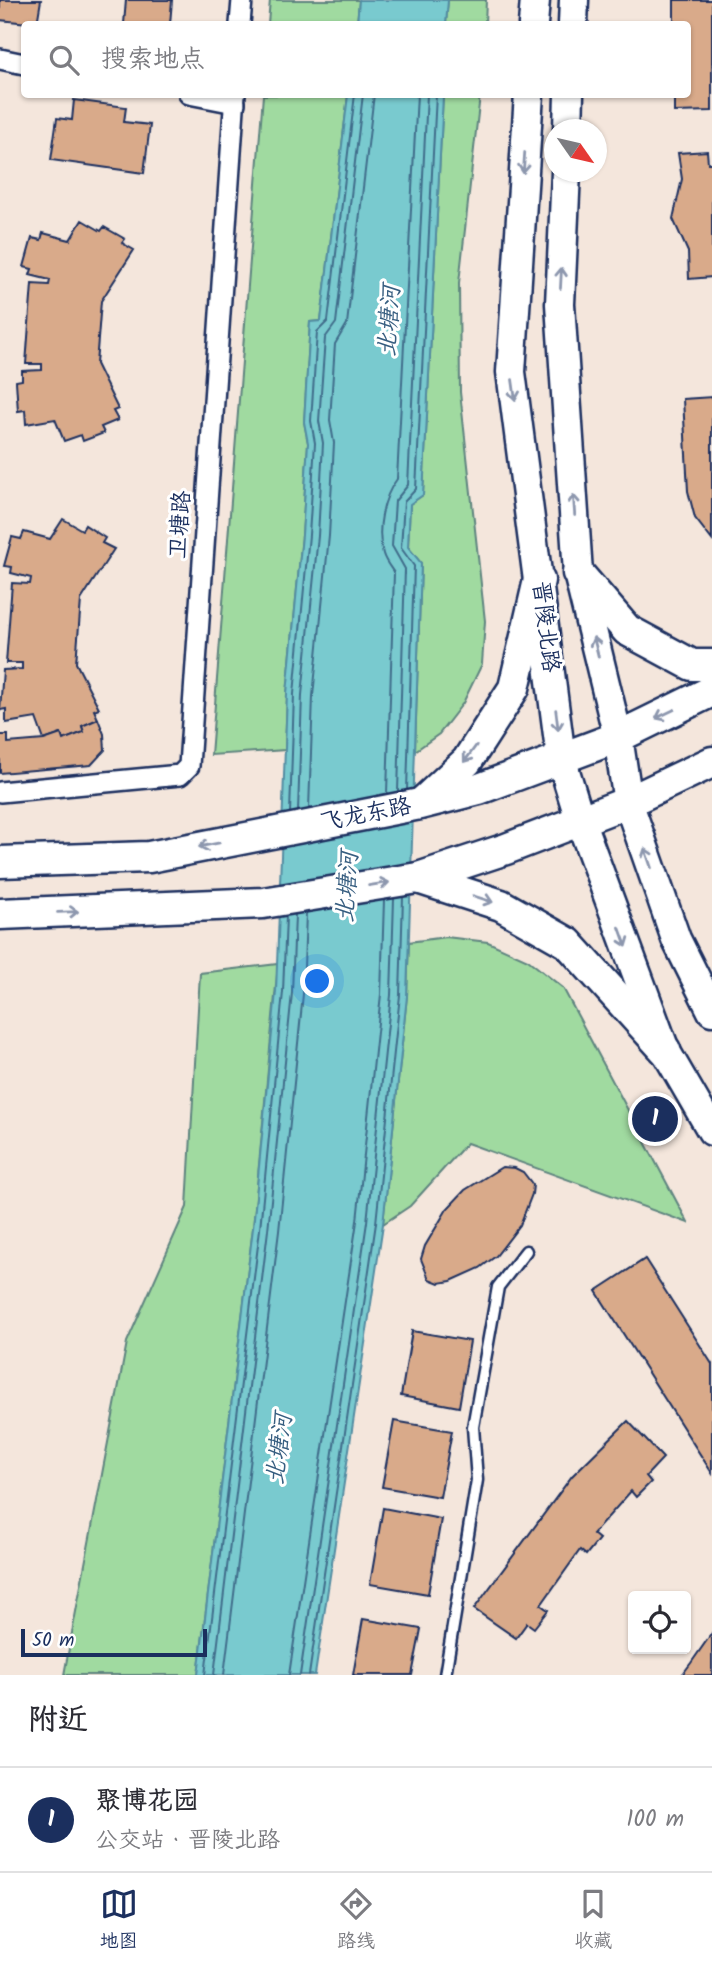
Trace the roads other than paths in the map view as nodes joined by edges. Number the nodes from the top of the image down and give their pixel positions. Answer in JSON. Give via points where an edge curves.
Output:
{"nodes":[{"id":1,"x":242,"y":0,"type":"edge"},
{"id":2,"x":535,"y":0,"type":"edge"},
{"id":3,"x":574,"y":0,"type":"edge"},
{"id":4,"x":240,"y":21,"type":"edge"},
{"id":5,"x":533,"y":21,"type":"edge"},
{"id":6,"x":573,"y":21,"type":"edge"},
{"id":7,"x":0,"y":59,"type":"edge"},
{"id":8,"x":21,"y":63,"type":"edge"},
{"id":9,"x":529,"y":98,"type":"edge"},
{"id":10,"x":569,"y":98,"type":"edge"},
{"id":11,"x":235,"y":99,"type":"edge"},
{"id":12,"x":568,"y":119,"type":"edge"},
{"id":13,"x":566,"y":182,"type":"edge"},
{"id":14,"x":578,"y":573,"type":"junction"},
{"id":15,"x":539,"y":580,"type":"junction"},
{"id":16,"x":712,"y":665,"type":"edge"},
{"id":17,"x":712,"y":691,"type":"edge"},
{"id":18,"x":618,"y":737,"type":"junction"},
{"id":19,"x":561,"y":758,"type":"junction"},
{"id":20,"x":712,"y":762,"type":"edge"},
{"id":21,"x":0,"y":792,"type":"edge"},
{"id":22,"x":628,"y":802,"type":"junction"},
{"id":23,"x":420,"y":804,"type":"junction"},
{"id":24,"x":580,"y":820,"type":"junction"},
{"id":25,"x":0,"y":862,"type":"edge"},
{"id":26,"x":418,"y":878,"type":"junction"},
{"id":27,"x":0,"y":914,"type":"edge"},
{"id":28,"x":712,"y":1011,"type":"edge"},
{"id":29,"x":665,"y":1049,"type":"junction"},
{"id":30,"x":712,"y":1131,"type":"edge"},
{"id":31,"x":526,"y":1251,"type":"dead end"},
{"id":32,"x":445,"y":1675,"type":"edge"}],
"edges":[{"from":1,"to":4,"type":"street"},
{"from":2,"to":5,"type":"main road"},
{"from":3,"to":6,"type":"main road"},
{"from":7,"to":8,"type":"street"},
{"from":9,"to":15,"type":"main road","name":"晋陵北路","one_way":true,"via":[[511,372]]},
{"from":10,"to":12,"type":"main road"},
{"from":11,"to":21,"type":"street","name":"卫塘路","via":[[189,766],[180,775]]},
{"from":14,"to":13,"type":"main road","name":"晋陵北路","one_way":true,"via":[[560,304]]},
{"from":14,"to":16,"type":"main road","via":[[627,630],[692,665]]},
{"from":18,"to":14,"type":"main road","name":"晋陵北路","one_way":true},
{"from":15,"to":19,"type":"main road","name":"晋陵北路","one_way":true},
{"from":15,"to":23,"type":"main road","one_way":true,"via":[[514,688],[467,761]]},
{"from":17,"to":18,"type":"main road","name":"飞龙东路","one_way":true},
{"from":18,"to":19,"type":"main road","name":"飞龙东路"},
{"from":18,"to":22,"type":"main road","name":"晋陵北路"},
{"from":19,"to":23,"type":"main road","name":"飞龙东路","via":[[479,789]]},
{"from":19,"to":24,"type":"main road","name":"晋陵北路"},
{"from":20,"to":22,"type":"main road"},
{"from":22,"to":24,"type":"main road"},
{"from":28,"to":22,"type":"main road","name":"晋陵北路","one_way":true,"via":[[676,939]]},
{"from":23,"to":25,"type":"main road","name":"飞龙东路","one_way":true,"via":[[149,857]]},
{"from":24,"to":26,"type":"main road"},
{"from":24,"to":29,"type":"main road","name":"晋陵北路","one_way":true},
{"from":27,"to":26,"type":"main road","one_way":true,"via":[[263,903]]},
{"from":26,"to":29,"type":"main road","one_way":true,"via":[[501,905],[568,943]]},
{"from":29,"to":30,"type":"main road","name":"晋陵北路"},
{"from":31,"to":32,"type":"lane","via":[[498,1287],[473,1427],[477,1480]]}]}
